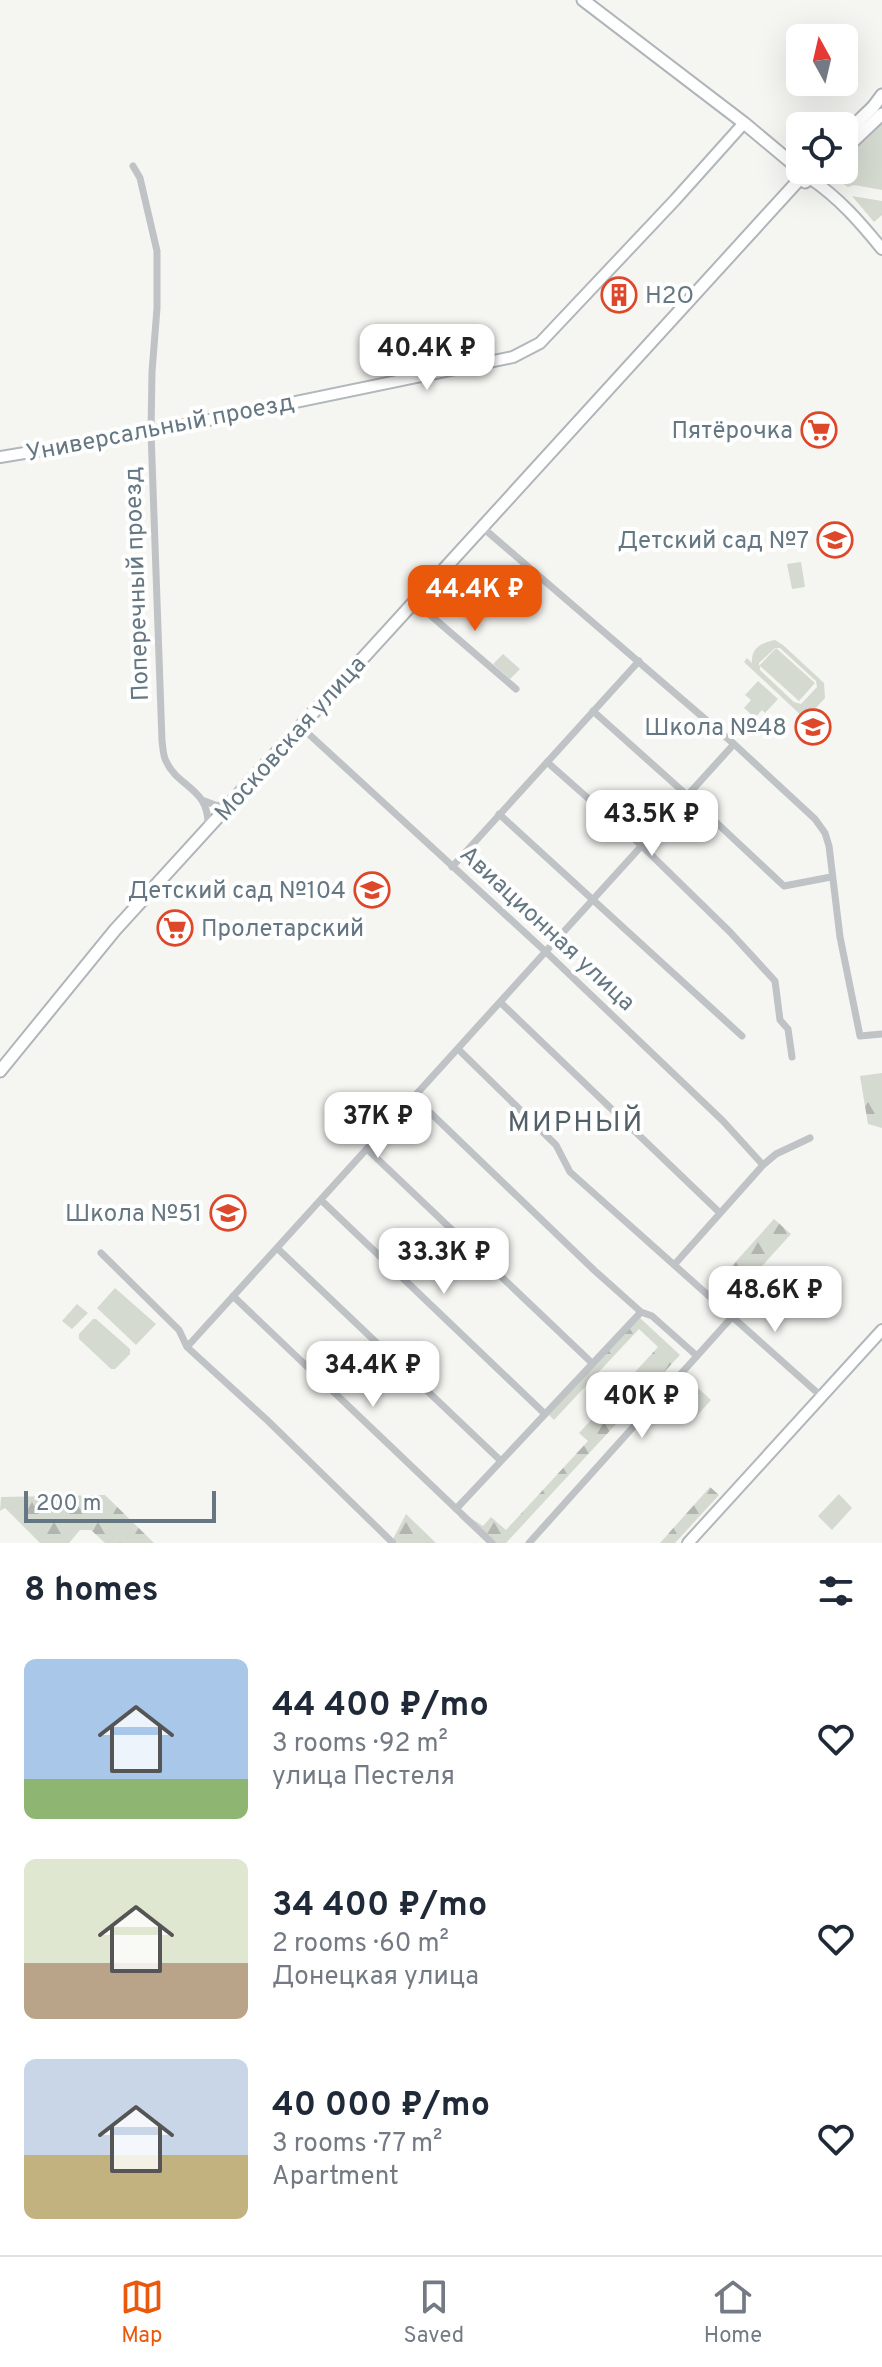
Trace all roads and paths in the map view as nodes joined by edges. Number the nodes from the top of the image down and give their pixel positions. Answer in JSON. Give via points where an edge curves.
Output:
{"nodes":[{"id":1,"x":583,"y":0,"type":"edge"},
{"id":2,"x":882,"y":95,"type":"edge"},
{"id":3,"x":882,"y":114,"type":"edge"},
{"id":4,"x":858,"y":121,"type":"edge"},
{"id":5,"x":744,"y":123,"type":"junction"},
{"id":6,"x":858,"y":137,"type":"edge"},
{"id":7,"x":786,"y":157,"type":"edge"},
{"id":8,"x":133,"y":166,"type":"dead end"},
{"id":9,"x":796,"y":184,"type":"edge"},
{"id":10,"x":820,"y":184,"type":"edge"},
{"id":11,"x":882,"y":249,"type":"edge"},
{"id":12,"x":151,"y":432,"type":"junction"},
{"id":13,"x":0,"y":457,"type":"edge"},
{"id":14,"x":482,"y":527,"type":"junction"},
{"id":15,"x":414,"y":601,"type":"junction"},
{"id":16,"x":639,"y":661,"type":"junction"},
{"id":17,"x":516,"y":689,"type":"dead end"},
{"id":18,"x":593,"y":711,"type":"junction"},
{"id":19,"x":300,"y":726,"type":"junction"},
{"id":20,"x":734,"y":744,"type":"junction"},
{"id":21,"x":547,"y":762,"type":"junction"},
{"id":22,"x":688,"y":796,"type":"junction"},
{"id":23,"x":202,"y":800,"type":"junction"},
{"id":24,"x":228,"y":806,"type":"junction"},
{"id":25,"x":499,"y":814,"type":"junction"},
{"id":26,"x":208,"y":827,"type":"junction"},
{"id":27,"x":642,"y":846,"type":"junction"},
{"id":28,"x":452,"y":867,"type":"junction"},
{"id":29,"x":831,"y":877,"type":"junction"},
{"id":30,"x":593,"y":900,"type":"junction"},
{"id":31,"x":546,"y":952,"type":"junction"},
{"id":32,"x":500,"y":1002,"type":"junction"},
{"id":33,"x":882,"y":1034,"type":"edge"},
{"id":34,"x":742,"y":1036,"type":"dead end"},
{"id":35,"x":458,"y":1049,"type":"junction"},
{"id":36,"x":792,"y":1057,"type":"dead end"},
{"id":37,"x":0,"y":1071,"type":"edge"},
{"id":38,"x":414,"y":1097,"type":"junction"},
{"id":39,"x":810,"y":1138,"type":"dead end"},
{"id":40,"x":367,"y":1149,"type":"junction"},
{"id":41,"x":763,"y":1165,"type":"junction"},
{"id":42,"x":321,"y":1200,"type":"junction"},
{"id":43,"x":720,"y":1213,"type":"junction"},
{"id":44,"x":277,"y":1248,"type":"junction"},
{"id":45,"x":101,"y":1253,"type":"dead end"},
{"id":46,"x":674,"y":1265,"type":"junction"},
{"id":47,"x":233,"y":1296,"type":"junction"},
{"id":48,"x":641,"y":1312,"type":"junction"},
{"id":49,"x":732,"y":1317,"type":"junction"},
{"id":50,"x":882,"y":1330,"type":"edge"},
{"id":51,"x":187,"y":1347,"type":"junction"},
{"id":52,"x":697,"y":1356,"type":"junction"},
{"id":53,"x":592,"y":1363,"type":"junction"},
{"id":54,"x":821,"y":1396,"type":"junction"},
{"id":55,"x":545,"y":1414,"type":"junction"},
{"id":56,"x":501,"y":1461,"type":"junction"},
{"id":57,"x":456,"y":1509,"type":"junction"},
{"id":58,"x":393,"y":1543,"type":"edge"},
{"id":59,"x":492,"y":1543,"type":"edge"},
{"id":60,"x":529,"y":1543,"type":"edge"},
{"id":61,"x":689,"y":1543,"type":"edge"}],
"edges":[{"from":1,"to":5,"type":"main road"},
{"from":2,"to":4,"type":"main road"},
{"from":3,"to":6,"type":"main road"},
{"from":5,"to":7,"type":"main road"},
{"from":5,"to":12,"type":"street","name":"Универсальный проезд","via":[[540,343],[513,357]]},
{"from":8,"to":12,"type":"street","name":"Поперечный проезд","via":[[157,251]]},
{"from":9,"to":14,"type":"main road","name":"Московская улица"},
{"from":10,"to":11,"type":"street"},
{"from":12,"to":13,"type":"street","name":"Универсальный проезд"},
{"from":12,"to":23,"type":"street","name":"Поперечный проезд","via":[[162,741],[166,762]]},
{"from":14,"to":15,"type":"main road","name":"Московская улица"},
{"from":14,"to":16,"type":"street"},
{"from":15,"to":17,"type":"street"},
{"from":15,"to":19,"type":"main road","name":"Московская улица"},
{"from":16,"to":18,"type":"street"},
{"from":16,"to":20,"type":"street"},
{"from":18,"to":21,"type":"street"},
{"from":18,"to":22,"type":"street"},
{"from":19,"to":24,"type":"main road","name":"Московская улица"},
{"from":19,"to":28,"type":"street","name":"Авиационная улица"},
{"from":20,"to":22,"type":"street"},
{"from":20,"to":29,"type":"street","via":[[815,819],[829,846]]},
{"from":21,"to":25,"type":"street"},
{"from":21,"to":27,"type":"street"},
{"from":22,"to":27,"type":"street"},
{"from":22,"to":29,"type":"street","via":[[784,886]]},
{"from":23,"to":24,"type":"street"},
{"from":23,"to":26,"type":"street"},
{"from":24,"to":26,"type":"main road","name":"Московская улица"},
{"from":25,"to":28,"type":"street"},
{"from":25,"to":30,"type":"street"},
{"from":26,"to":37,"type":"main road","name":"Московская улица","via":[[107,939]]},
{"from":27,"to":30,"type":"street"},
{"from":27,"to":36,"type":"street","via":[[775,981]]},
{"from":28,"to":31,"type":"street","name":"Авиационная улица"},
{"from":29,"to":33,"type":"street","via":[[860,1036]]},
{"from":30,"to":31,"type":"street"},
{"from":30,"to":34,"type":"street"},
{"from":31,"to":32,"type":"street"},
{"from":31,"to":41,"type":"street","name":"Авиационная улица"},
{"from":32,"to":35,"type":"street"},
{"from":32,"to":43,"type":"street"},
{"from":35,"to":38,"type":"street"},
{"from":35,"to":46,"type":"street","via":[[556,1145],[570,1172]]},
{"from":38,"to":40,"type":"street"},
{"from":38,"to":48,"type":"street"},
{"from":39,"to":41,"type":"street"},
{"from":40,"to":42,"type":"street"},
{"from":40,"to":53,"type":"street"},
{"from":41,"to":43,"type":"street"},
{"from":42,"to":44,"type":"street"},
{"from":42,"to":55,"type":"street"},
{"from":43,"to":46,"type":"street"},
{"from":44,"to":47,"type":"street"},
{"from":44,"to":56,"type":"street"},
{"from":45,"to":51,"type":"street","via":[[179,1330]]},
{"from":46,"to":49,"type":"street"},
{"from":47,"to":51,"type":"street"},
{"from":47,"to":57,"type":"street"},
{"from":48,"to":52,"type":"street"},
{"from":48,"to":53,"type":"street"},
{"from":49,"to":52,"type":"street"},
{"from":49,"to":54,"type":"street"},
{"from":50,"to":54,"type":"street"},
{"from":51,"to":58,"type":"street"},
{"from":52,"to":60,"type":"street"},
{"from":53,"to":55,"type":"street"},
{"from":54,"to":61,"type":"street"},
{"from":55,"to":56,"type":"street"},
{"from":56,"to":57,"type":"street"},
{"from":57,"to":59,"type":"street"}]}
